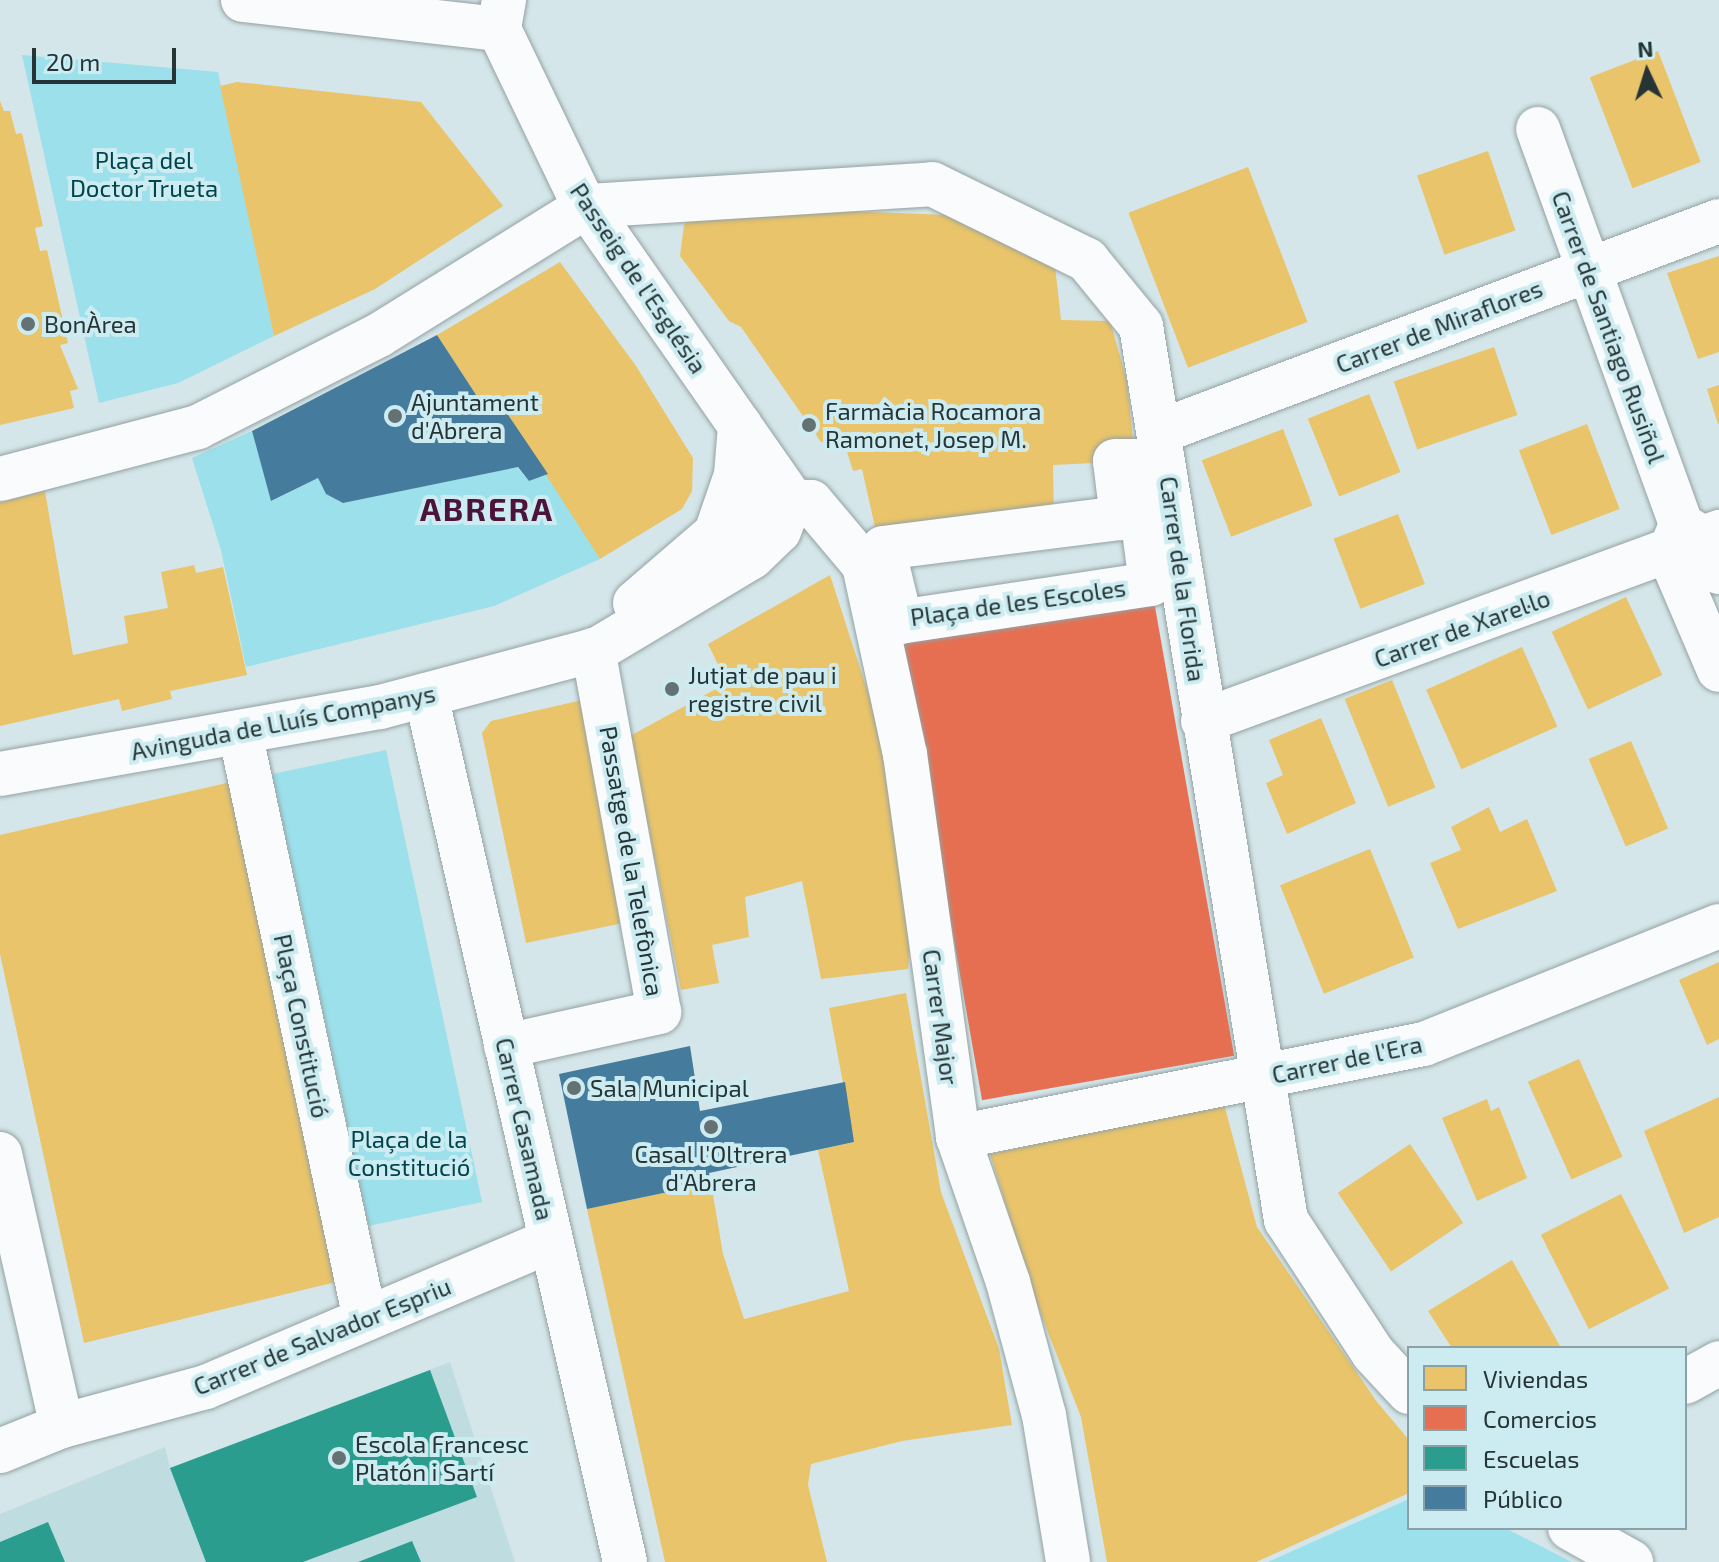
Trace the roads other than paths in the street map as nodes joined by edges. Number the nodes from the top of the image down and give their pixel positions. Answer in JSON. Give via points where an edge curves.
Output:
{"nodes":[{"id":1,"x":243,"y":0,"type":"edge"},
{"id":2,"x":502,"y":15,"type":"edge"},
{"id":3,"x":1538,"y":129,"type":"dead end"},
{"id":4,"x":587,"y":206,"type":"junction"},
{"id":5,"x":1719,"y":221,"type":"edge"},
{"id":6,"x":1588,"y":270,"type":"junction"},
{"id":7,"x":740,"y":425,"type":"junction"},
{"id":8,"x":1159,"y":432,"type":"junction"},
{"id":9,"x":0,"y":479,"type":"edge"},
{"id":10,"x":791,"y":499,"type":"junction"},
{"id":11,"x":716,"y":533,"type":"junction"},
{"id":12,"x":1698,"y":544,"type":"edge"},
{"id":13,"x":883,"y":548,"type":"joint"},
{"id":14,"x":593,"y":650,"type":"junction"},
{"id":15,"x":1719,"y":670,"type":"edge"},
{"id":16,"x":515,"y":671,"type":"junction"},
{"id":17,"x":426,"y":695,"type":"junction"},
{"id":18,"x":1203,"y":721,"type":"junction"},
{"id":19,"x":240,"y":732,"type":"junction"},
{"id":20,"x":0,"y":774,"type":"edge"},
{"id":21,"x":1719,"y":926,"type":"edge"},
{"id":22,"x":506,"y":1046,"type":"junction"},
{"id":23,"x":1261,"y":1078,"type":"junction"},
{"id":24,"x":958,"y":1137,"type":"junction"},
{"id":25,"x":0,"y":1154,"type":"edge"},
{"id":26,"x":550,"y":1241,"type":"junction"},
{"id":27,"x":365,"y":1319,"type":"junction"},
{"id":28,"x":1719,"y":1363,"type":"edge"},
{"id":29,"x":1687,"y":1381,"type":"edge"},
{"id":30,"x":1407,"y":1390,"type":"edge"},
{"id":31,"x":62,"y":1426,"type":"junction"},
{"id":32,"x":0,"y":1451,"type":"edge"},
{"id":33,"x":1574,"y":1530,"type":"edge"},
{"id":34,"x":625,"y":1562,"type":"edge"},
{"id":35,"x":1068,"y":1562,"type":"edge"},
{"id":36,"x":1631,"y":1562,"type":"edge"}],
"edges":[{"from":1,"to":2,"type":"street"},
{"from":2,"to":4,"type":"street","name":"Passeig de l'Església"},
{"from":3,"to":6,"type":"street","name":"Carrer de Santiago Rusiñol"},
{"from":4,"to":7,"type":"street","name":"Passeig de l'Església"},
{"from":4,"to":8,"type":"street","name":"Carrer de la Florida","via":[[932,184],[1087,260],[1141,326]]},
{"from":4,"to":9,"type":"street","via":[[379,335],[198,427]]},
{"from":5,"to":6,"type":"street","name":"Carrer de Miraflores"},
{"from":6,"to":8,"type":"street","name":"Carrer de Miraflores"},
{"from":6,"to":12,"type":"street","name":"Carrer de Santiago Rusiñol"},
{"from":7,"to":10,"type":"street","name":"Passeig de l'Església"},
{"from":7,"to":11,"type":"street","via":[[736,475]]},
{"from":8,"to":18,"type":"street","name":"Carrer de la Florida"},
{"from":10,"to":11,"type":"street","via":[[760,501]]},
{"from":10,"to":14,"type":"street","name":"Avinguda de Lluís Companys","via":[[779,531],[752,557],[646,625]]},
{"from":10,"to":24,"type":"street","name":"Carrer Major","via":[[811,502],[864,565],[905,754]]},
{"from":11,"to":16,"type":"street","via":[[625,610]]},
{"from":12,"to":15,"type":"street","name":"Carrer de Santiago Rusiñol"},
{"from":12,"to":18,"type":"street","name":"Carrer de Xarel·lo"},
{"from":13,"to":13,"type":"street","name":"Plaça de les Escoles","via":[[901,622],[1151,584],[1135,461],[1115,461],[1122,518]]},
{"from":14,"to":16,"type":"street","name":"Avinguda de Lluís Companys"},
{"from":14,"to":22,"type":"street","name":"Passatge de la Telefònica","via":[[659,1012]]},
{"from":16,"to":17,"type":"street","name":"Avinguda de Lluís Companys"},
{"from":17,"to":19,"type":"street","name":"Avinguda de Lluís Companys"},
{"from":17,"to":22,"type":"street","name":"Carrer Casamada"},
{"from":18,"to":23,"type":"street","name":"Carrer de la Florida"},
{"from":19,"to":20,"type":"street","name":"Avinguda de Lluís Companys"},
{"from":19,"to":27,"type":"street","name":"Plaça Constitució"},
{"from":21,"to":23,"type":"street","name":"Carrer de l'Era","via":[[1424,1044]]},
{"from":22,"to":26,"type":"street","name":"Carrer Casamada"},
{"from":23,"to":24,"type":"street","name":"Carrer de l'Era"},
{"from":23,"to":30,"type":"street","name":"Carrer de la Florida","via":[[1286,1220],[1373,1353]]},
{"from":24,"to":35,"type":"street","name":"Carrer Major","via":[[1008,1282],[1044,1415]]},
{"from":25,"to":31,"type":"street"},
{"from":26,"to":27,"type":"street","name":"Carrer de Salvador Espriu"},
{"from":26,"to":34,"type":"street","name":"Carrer Casamada"},
{"from":27,"to":31,"type":"street","name":"Carrer de Salvador Espriu","via":[[206,1387]]},
{"from":28,"to":29,"type":"street"},
{"from":31,"to":32,"type":"street","name":"Carrer de Salvador Espriu"},
{"from":33,"to":36,"type":"street"}]}
